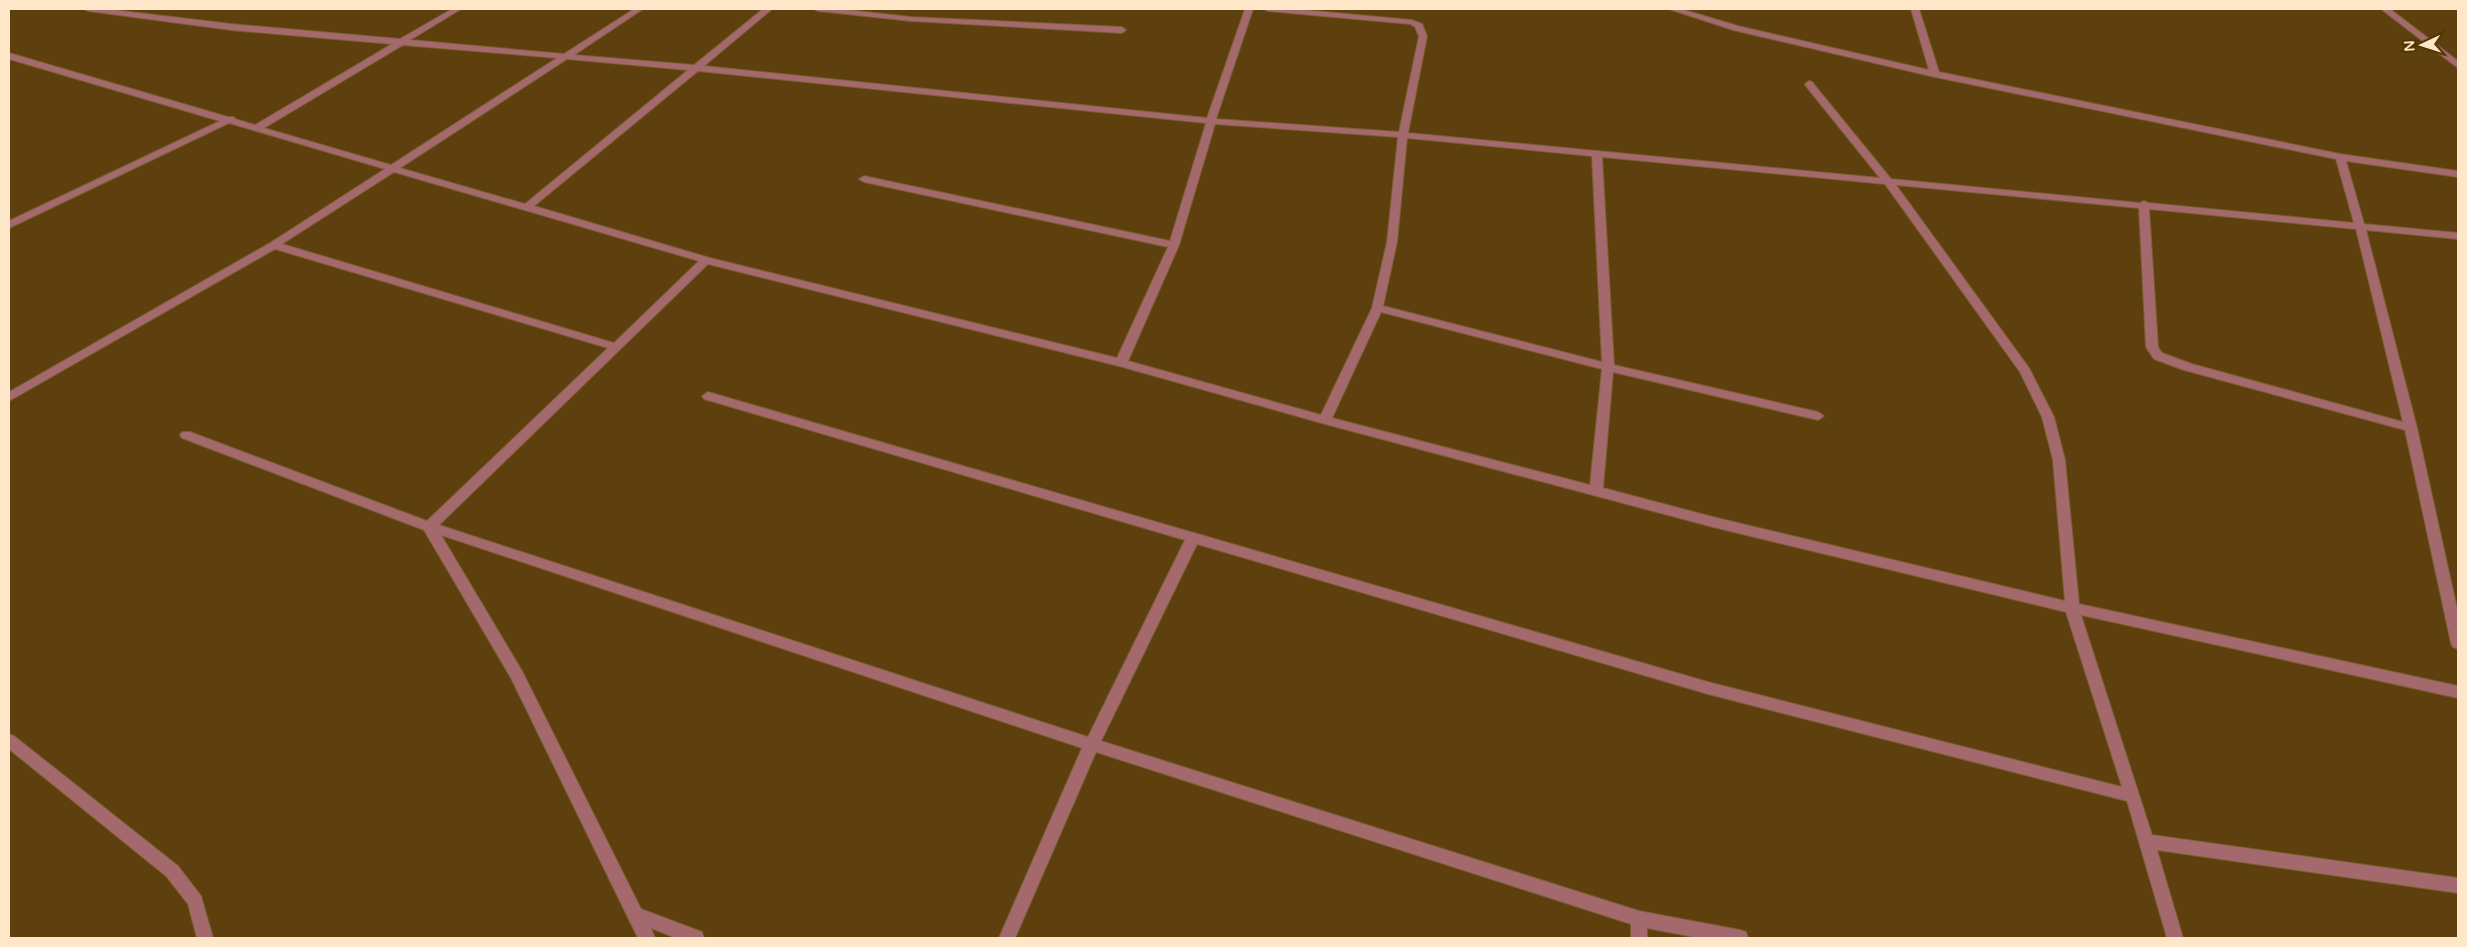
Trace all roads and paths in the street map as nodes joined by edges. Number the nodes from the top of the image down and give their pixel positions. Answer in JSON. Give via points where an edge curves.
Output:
{"nodes":[{"id":1,"x":88,"y":9,"type":"edge"},
{"id":2,"x":457,"y":9,"type":"edge"},
{"id":3,"x":639,"y":9,"type":"edge"},
{"id":4,"x":768,"y":9,"type":"edge"},
{"id":5,"x":818,"y":9,"type":"edge"},
{"id":6,"x":1249,"y":9,"type":"edge"},
{"id":7,"x":1268,"y":9,"type":"edge"},
{"id":8,"x":1674,"y":9,"type":"edge"},
{"id":9,"x":1915,"y":9,"type":"edge"},
{"id":10,"x":2385,"y":9,"type":"edge"},
{"id":11,"x":1122,"y":30,"type":"dead end"},
{"id":12,"x":403,"y":41,"type":"junction"},
{"id":13,"x":9,"y":56,"type":"edge"},
{"id":14,"x":567,"y":56,"type":"junction"},
{"id":15,"x":2458,"y":65,"type":"edge"},
{"id":16,"x":696,"y":68,"type":"junction"},
{"id":17,"x":1935,"y":74,"type":"junction"},
{"id":18,"x":1809,"y":84,"type":"dead end"},
{"id":19,"x":231,"y":120,"type":"junction"},
{"id":20,"x":1211,"y":122,"type":"junction"},
{"id":21,"x":257,"y":128,"type":"junction"},
{"id":22,"x":1403,"y":135,"type":"junction"},
{"id":23,"x":1597,"y":152,"type":"junction"},
{"id":24,"x":2340,"y":156,"type":"junction"},
{"id":25,"x":393,"y":170,"type":"junction"},
{"id":26,"x":2458,"y":174,"type":"edge"},
{"id":27,"x":864,"y":179,"type":"dead end"},
{"id":28,"x":1887,"y":180,"type":"junction"},
{"id":29,"x":2144,"y":204,"type":"junction"},
{"id":30,"x":526,"y":208,"type":"junction"},
{"id":31,"x":9,"y":225,"type":"edge"},
{"id":32,"x":2361,"y":227,"type":"junction"},
{"id":33,"x":2458,"y":236,"type":"edge"},
{"id":34,"x":274,"y":245,"type":"junction"},
{"id":35,"x":1174,"y":245,"type":"junction"},
{"id":36,"x":706,"y":260,"type":"junction"},
{"id":37,"x":1377,"y":308,"type":"junction"},
{"id":38,"x":616,"y":347,"type":"junction"},
{"id":39,"x":1121,"y":362,"type":"junction"},
{"id":40,"x":1608,"y":367,"type":"junction"},
{"id":41,"x":708,"y":396,"type":"dead end"},
{"id":42,"x":9,"y":397,"type":"edge"},
{"id":43,"x":1818,"y":416,"type":"dead end"},
{"id":44,"x":1325,"y":420,"type":"junction"},
{"id":45,"x":2411,"y":428,"type":"junction"},
{"id":46,"x":186,"y":435,"type":"dead end"},
{"id":47,"x":1596,"y":491,"type":"junction"},
{"id":48,"x":429,"y":528,"type":"junction"},
{"id":49,"x":1193,"y":538,"type":"junction"},
{"id":50,"x":2072,"y":608,"type":"junction"},
{"id":51,"x":2458,"y":643,"type":"edge"},
{"id":52,"x":2458,"y":692,"type":"edge"},
{"id":53,"x":9,"y":740,"type":"edge"},
{"id":54,"x":1092,"y":743,"type":"junction"},
{"id":55,"x":2133,"y":796,"type":"junction"},
{"id":56,"x":2146,"y":841,"type":"junction"},
{"id":57,"x":2458,"y":886,"type":"edge"},
{"id":58,"x":635,"y":914,"type":"junction"},
{"id":59,"x":1639,"y":919,"type":"junction"},
{"id":60,"x":206,"y":938,"type":"edge"},
{"id":61,"x":647,"y":938,"type":"edge"},
{"id":62,"x":696,"y":938,"type":"edge"},
{"id":63,"x":1007,"y":938,"type":"edge"},
{"id":64,"x":1639,"y":938,"type":"edge"},
{"id":65,"x":1740,"y":938,"type":"edge"},
{"id":66,"x":2175,"y":938,"type":"edge"}],
"edges":[{"from":1,"to":12,"type":"street","via":[[231,27]]},
{"from":2,"to":12,"type":"street"},
{"from":3,"to":14,"type":"street"},
{"from":4,"to":16,"type":"street"},
{"from":5,"to":11,"type":"street","via":[[911,19]]},
{"from":6,"to":20,"type":"street"},
{"from":7,"to":22,"type":"street","via":[[1412,22],[1419,26],[1423,36]]},
{"from":8,"to":17,"type":"street","via":[[1736,28]]},
{"from":9,"to":17,"type":"street"},
{"from":10,"to":15,"type":"street"},
{"from":12,"to":14,"type":"street"},
{"from":12,"to":21,"type":"street"},
{"from":13,"to":19,"type":"street"},
{"from":14,"to":16,"type":"street"},
{"from":14,"to":25,"type":"street"},
{"from":16,"to":20,"type":"street"},
{"from":16,"to":30,"type":"street"},
{"from":17,"to":24,"type":"street"},
{"from":18,"to":28,"type":"street"},
{"from":19,"to":21,"type":"street"},
{"from":19,"to":31,"type":"street"},
{"from":20,"to":22,"type":"street"},
{"from":20,"to":35,"type":"street"},
{"from":21,"to":25,"type":"street"},
{"from":22,"to":23,"type":"street"},
{"from":22,"to":37,"type":"street","via":[[1392,242]]},
{"from":23,"to":28,"type":"street"},
{"from":23,"to":40,"type":"street"},
{"from":24,"to":26,"type":"street"},
{"from":24,"to":32,"type":"street"},
{"from":25,"to":30,"type":"street"},
{"from":25,"to":34,"type":"street"},
{"from":27,"to":35,"type":"street"},
{"from":28,"to":29,"type":"street"},
{"from":28,"to":50,"type":"street","via":[[2025,371],[2048,417],[2059,460]]},
{"from":29,"to":32,"type":"street"},
{"from":29,"to":45,"type":"street","via":[[2152,347],[2158,356]]},
{"from":30,"to":36,"type":"street"},
{"from":32,"to":33,"type":"street"},
{"from":32,"to":45,"type":"street"},
{"from":34,"to":38,"type":"street"},
{"from":34,"to":42,"type":"street"},
{"from":35,"to":39,"type":"street"},
{"from":36,"to":38,"type":"street"},
{"from":36,"to":39,"type":"street"},
{"from":37,"to":40,"type":"street"},
{"from":37,"to":44,"type":"street"},
{"from":38,"to":48,"type":"street"},
{"from":39,"to":44,"type":"street"},
{"from":40,"to":43,"type":"street"},
{"from":40,"to":47,"type":"street"},
{"from":41,"to":49,"type":"street"},
{"from":44,"to":47,"type":"street"},
{"from":45,"to":51,"type":"street"},
{"from":46,"to":48,"type":"street"},
{"from":47,"to":50,"type":"street"},
{"from":48,"to":54,"type":"street"},
{"from":48,"to":58,"type":"street","via":[[517,675]]},
{"from":49,"to":54,"type":"street"},
{"from":49,"to":55,"type":"street","via":[[1708,688]]},
{"from":50,"to":52,"type":"street"},
{"from":50,"to":55,"type":"street"},
{"from":53,"to":60,"type":"street","via":[[172,871],[195,901]]},
{"from":54,"to":59,"type":"street"},
{"from":54,"to":63,"type":"street"},
{"from":55,"to":56,"type":"street"},
{"from":56,"to":57,"type":"street"},
{"from":56,"to":66,"type":"street"},
{"from":58,"to":61,"type":"street"},
{"from":58,"to":62,"type":"street"},
{"from":59,"to":64,"type":"street"},
{"from":59,"to":65,"type":"street"}]}
